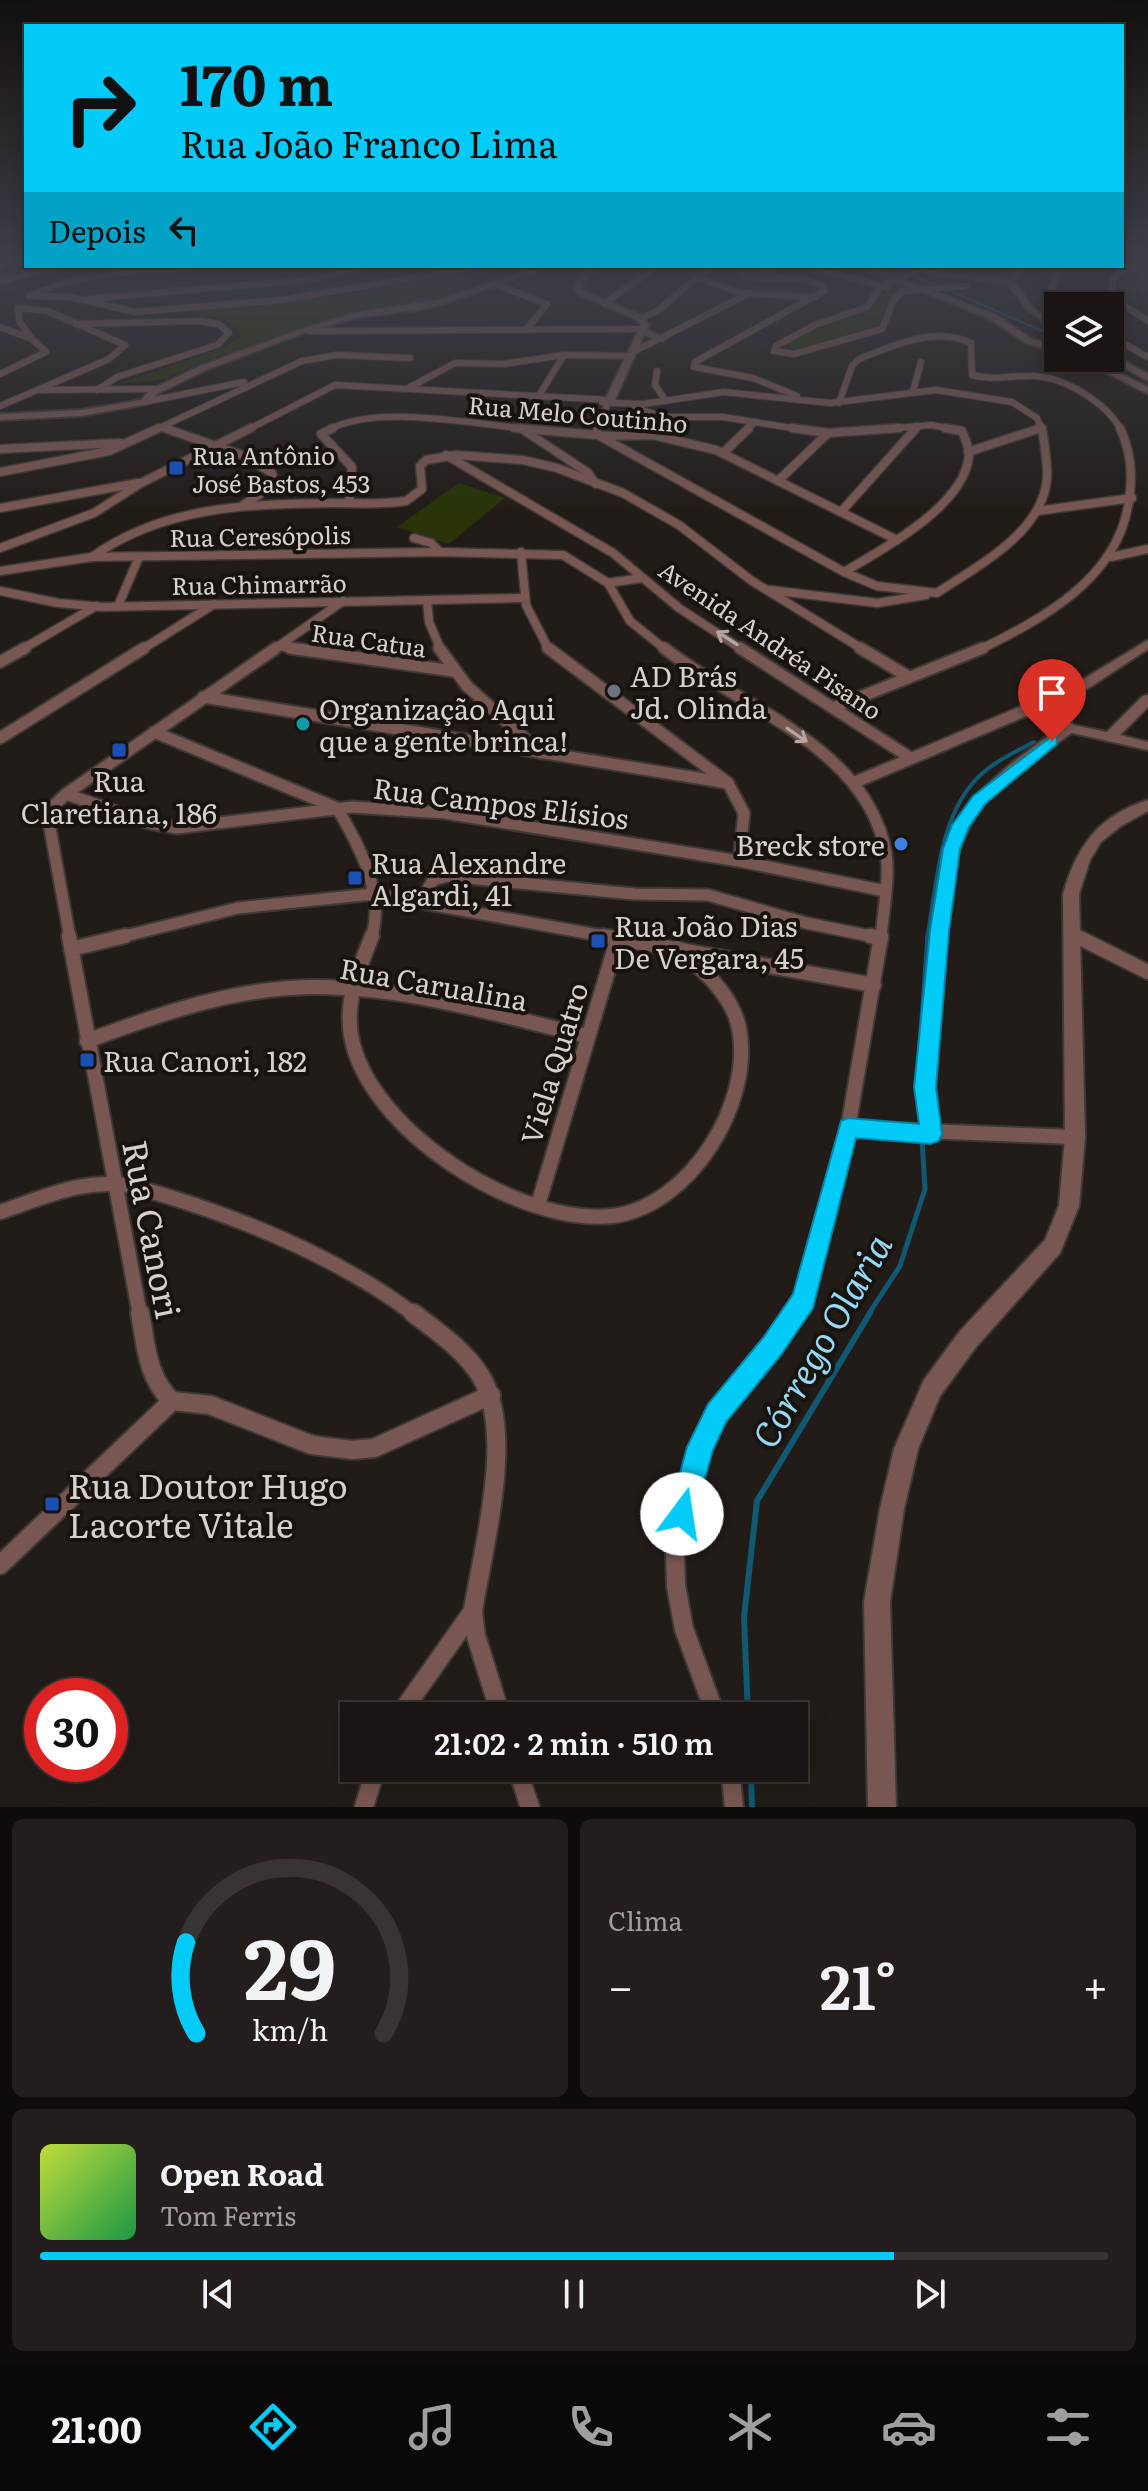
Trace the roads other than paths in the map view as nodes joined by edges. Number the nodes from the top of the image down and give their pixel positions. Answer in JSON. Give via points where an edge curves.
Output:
{"nodes":[{"id":1,"x":38,"y":344,"type":"edge"},
{"id":2,"x":123,"y":344,"type":"edge"},
{"id":3,"x":218,"y":344,"type":"edge"},
{"id":4,"x":270,"y":344,"type":"edge"},
{"id":5,"x":637,"y":344,"type":"edge"},
{"id":6,"x":651,"y":344,"type":"edge"},
{"id":7,"x":731,"y":344,"type":"edge"},
{"id":8,"x":779,"y":344,"type":"edge"},
{"id":9,"x":828,"y":344,"type":"edge"},
{"id":10,"x":907,"y":344,"type":"edge"},
{"id":11,"x":971,"y":344,"type":"edge"},
{"id":12,"x":1125,"y":344,"type":"edge"},
{"id":13,"x":633,"y":354,"type":"junction"},
{"id":14,"x":564,"y":355,"type":"junction"},
{"id":15,"x":1148,"y":357,"type":"edge"},
{"id":16,"x":410,"y":358,"type":"dead end"},
{"id":17,"x":921,"y":362,"type":"dead end"},
{"id":18,"x":1124,"y":364,"type":"edge"},
{"id":19,"x":657,"y":371,"type":"dead end"},
{"id":20,"x":1110,"y":372,"type":"edge"},
{"id":21,"x":0,"y":374,"type":"edge"},
{"id":22,"x":1148,"y":378,"type":"edge"},
{"id":23,"x":259,"y":379,"type":"junction"},
{"id":24,"x":410,"y":387,"type":"junction"},
{"id":25,"x":156,"y":389,"type":"junction"},
{"id":26,"x":37,"y":390,"type":"junction"},
{"id":27,"x":97,"y":390,"type":"junction"},
{"id":28,"x":913,"y":391,"type":"junction"},
{"id":29,"x":1148,"y":391,"type":"edge"},
{"id":30,"x":538,"y":397,"type":"junction"},
{"id":31,"x":666,"y":401,"type":"junction"},
{"id":32,"x":144,"y":402,"type":"junction"},
{"id":33,"x":807,"y":402,"type":"junction"},
{"id":34,"x":608,"y":403,"type":"junction"},
{"id":35,"x":839,"y":403,"type":"junction"},
{"id":36,"x":632,"y":405,"type":"junction"},
{"id":37,"x":0,"y":406,"type":"edge"},
{"id":38,"x":0,"y":417,"type":"edge"},
{"id":39,"x":755,"y":422,"type":"junction"},
{"id":40,"x":917,"y":426,"type":"junction"},
{"id":41,"x":163,"y":427,"type":"junction"},
{"id":42,"x":519,"y":427,"type":"junction"},
{"id":43,"x":1042,"y":427,"type":"junction"},
{"id":44,"x":828,"y":433,"type":"junction"},
{"id":45,"x":596,"y":434,"type":"junction"},
{"id":46,"x":128,"y":443,"type":"junction"},
{"id":47,"x":215,"y":445,"type":"junction"},
{"id":48,"x":0,"y":449,"type":"edge"},
{"id":49,"x":968,"y":452,"type":"junction"},
{"id":50,"x":723,"y":453,"type":"junction"},
{"id":51,"x":446,"y":455,"type":"junction"},
{"id":52,"x":0,"y":472,"type":"edge"},
{"id":53,"x":778,"y":481,"type":"junction"},
{"id":54,"x":141,"y":483,"type":"junction"},
{"id":55,"x":596,"y":484,"type":"junction"},
{"id":56,"x":115,"y":488,"type":"junction"},
{"id":57,"x":1132,"y":498,"type":"junction"},
{"id":58,"x":349,"y":503,"type":"junction"},
{"id":59,"x":104,"y":505,"type":"junction"},
{"id":60,"x":241,"y":506,"type":"junction"},
{"id":61,"x":0,"y":508,"type":"edge"},
{"id":62,"x":1037,"y":511,"type":"junction"},
{"id":63,"x":841,"y":512,"type":"junction"},
{"id":64,"x":414,"y":538,"type":"dead end"},
{"id":65,"x":897,"y":540,"type":"junction"},
{"id":66,"x":0,"y":548,"type":"edge"},
{"id":67,"x":1148,"y":549,"type":"edge"},
{"id":68,"x":440,"y":552,"type":"junction"},
{"id":69,"x":521,"y":552,"type":"junction"},
{"id":70,"x":92,"y":557,"type":"junction"},
{"id":71,"x":139,"y":557,"type":"junction"},
{"id":72,"x":1111,"y":557,"type":"junction"},
{"id":73,"x":0,"y":571,"type":"edge"},
{"id":74,"x":844,"y":572,"type":"junction"},
{"id":75,"x":642,"y":578,"type":"junction"},
{"id":76,"x":608,"y":583,"type":"junction"},
{"id":77,"x":767,"y":590,"type":"junction"},
{"id":78,"x":0,"y":591,"type":"edge"},
{"id":79,"x":937,"y":593,"type":"junction"},
{"id":80,"x":521,"y":598,"type":"junction"},
{"id":81,"x":427,"y":600,"type":"junction"},
{"id":82,"x":343,"y":601,"type":"junction"},
{"id":83,"x":214,"y":604,"type":"junction"},
{"id":84,"x":96,"y":606,"type":"junction"},
{"id":85,"x":118,"y":606,"type":"junction"},
{"id":86,"x":1148,"y":644,"type":"edge"},
{"id":87,"x":278,"y":646,"type":"junction"},
{"id":88,"x":2,"y":660,"type":"edge"},
{"id":89,"x":453,"y":671,"type":"junction"},
{"id":90,"x":909,"y":677,"type":"junction"},
{"id":91,"x":203,"y":697,"type":"junction"},
{"id":92,"x":1148,"y":699,"type":"edge"},
{"id":93,"x":835,"y":707,"type":"junction"},
{"id":94,"x":1024,"y":711,"type":"junction"},
{"id":95,"x":1069,"y":728,"type":"junction"},
{"id":96,"x":154,"y":732,"type":"junction"},
{"id":97,"x":0,"y":738,"type":"edge"},
{"id":98,"x":1109,"y":738,"type":"junction"},
{"id":99,"x":1148,"y":746,"type":"edge"},
{"id":100,"x":1148,"y":752,"type":"edge"},
{"id":101,"x":541,"y":753,"type":"junction"},
{"id":102,"x":909,"y":757,"type":"junction"},
{"id":103,"x":728,"y":783,"type":"junction"},
{"id":104,"x":853,"y":783,"type":"junction"},
{"id":105,"x":66,"y":794,"type":"junction"},
{"id":106,"x":1148,"y":805,"type":"edge"},
{"id":107,"x":337,"y":808,"type":"junction"},
{"id":108,"x":739,"y":861,"type":"junction"},
{"id":109,"x":885,"y":891,"type":"junction"},
{"id":110,"x":373,"y":894,"type":"junction"},
{"id":111,"x":421,"y":901,"type":"junction"},
{"id":112,"x":1074,"y":935,"type":"junction"},
{"id":113,"x":618,"y":937,"type":"junction"},
{"id":114,"x":881,"y":938,"type":"junction"},
{"id":115,"x":677,"y":948,"type":"junction"},
{"id":116,"x":71,"y":949,"type":"junction"},
{"id":117,"x":1148,"y":972,"type":"edge"},
{"id":118,"x":874,"y":985,"type":"junction"},
{"id":119,"x":352,"y":989,"type":"junction"},
{"id":120,"x":587,"y":1036,"type":"junction"},
{"id":121,"x":87,"y":1041,"type":"junction"},
{"id":122,"x":848,"y":1128,"type":"junction"},
{"id":123,"x":928,"y":1134,"type":"junction"},
{"id":124,"x":1075,"y":1137,"type":"junction"},
{"id":125,"x":114,"y":1183,"type":"junction"},
{"id":126,"x":538,"y":1205,"type":"junction"},
{"id":127,"x":0,"y":1212,"type":"edge"},
{"id":128,"x":491,"y":1395,"type":"junction"},
{"id":129,"x":172,"y":1401,"type":"junction"},
{"id":130,"x":0,"y":1565,"type":"edge"},
{"id":131,"x":473,"y":1611,"type":"junction"},
{"id":132,"x":409,"y":1702,"type":"edge"},
{"id":133,"x":497,"y":1702,"type":"edge"},
{"id":134,"x":711,"y":1702,"type":"edge"},
{"id":135,"x":372,"y":1782,"type":"edge"},
{"id":136,"x":522,"y":1782,"type":"edge"},
{"id":137,"x":731,"y":1782,"type":"edge"},
{"id":138,"x":364,"y":1807,"type":"edge"},
{"id":139,"x":530,"y":1807,"type":"edge"},
{"id":140,"x":734,"y":1807,"type":"edge"},
{"id":141,"x":882,"y":1807,"type":"edge"}],
"edges":[{"from":1,"to":21,"type":"street","via":[[46,352]]},
{"from":2,"to":26,"type":"street","via":[[109,359]]},
{"from":3,"to":27,"type":"street","via":[[117,377]]},
{"from":4,"to":25,"type":"street"},
{"from":5,"to":13,"type":"street"},
{"from":6,"to":13,"type":"street"},
{"from":7,"to":33,"type":"street","via":[[694,365],[702,371],[753,378]]},
{"from":8,"to":9,"type":"street","via":[[774,351],[794,354]]},
{"from":10,"to":35,"type":"street","via":[[859,359]]},
{"from":11,"to":57,"type":"street","via":[[972,375],[990,380],[1043,377],[1110,413],[1129,456]]},
{"from":12,"to":15,"type":"street"},
{"from":13,"to":14,"type":"street"},
{"from":13,"to":34,"type":"street"},
{"from":14,"to":24,"type":"street","via":[[504,364],[455,363]]},
{"from":14,"to":30,"type":"street"},
{"from":16,"to":23,"type":"street","via":[[328,356]]},
{"from":17,"to":28,"type":"street"},
{"from":18,"to":22,"type":"street"},
{"from":19,"to":31,"type":"street","via":[[655,385]]},
{"from":20,"to":29,"type":"street"},
{"from":23,"to":32,"type":"street"},
{"from":23,"to":41,"type":"street"},
{"from":24,"to":30,"type":"street"},
{"from":24,"to":47,"type":"street","via":[[329,386]]},
{"from":25,"to":27,"type":"street"},
{"from":25,"to":32,"type":"street"},
{"from":26,"to":27,"type":"street"},
{"from":26,"to":37,"type":"street"},
{"from":28,"to":35,"type":"street"},
{"from":28,"to":43,"type":"street","via":[[1017,403]]},
{"from":30,"to":34,"type":"street"},
{"from":31,"to":33,"type":"street","via":[[724,392]]},
{"from":31,"to":36,"type":"street"},
{"from":32,"to":38,"type":"street","via":[[81,413]]},
{"from":33,"to":35,"type":"street"},
{"from":34,"to":36,"type":"street"},
{"from":34,"to":45,"type":"street"},
{"from":36,"to":39,"type":"street","via":[[663,417]]},
{"from":39,"to":44,"type":"street"},
{"from":39,"to":50,"type":"street"},
{"from":40,"to":44,"type":"street"},
{"from":40,"to":49,"type":"street","via":[[962,431]]},
{"from":40,"to":63,"type":"street"},
{"from":41,"to":46,"type":"street"},
{"from":41,"to":47,"type":"street"},
{"from":42,"to":45,"type":"street","name":"Rua Melo Coutinho"},
{"from":42,"to":55,"type":"street","via":[[587,472]]},
{"from":42,"to":58,"type":"street","name":"Rua Melo Coutinho","via":[[385,416],[336,424],[321,436],[352,467]]},
{"from":43,"to":49,"type":"street"},
{"from":43,"to":62,"type":"street","via":[[1048,472]]},
{"from":44,"to":53,"type":"street"},
{"from":45,"to":50,"type":"street","name":"Rua Melo Coutinho","via":[[653,435]]},
{"from":45,"to":74,"type":"street"},
{"from":46,"to":48,"type":"street"},
{"from":46,"to":52,"type":"street","via":[[89,457]]},
{"from":47,"to":54,"type":"street"},
{"from":47,"to":60,"type":"street","via":[[274,476],[271,488]]},
{"from":49,"to":65,"type":"street","via":[[965,473],[955,488]]},
{"from":50,"to":53,"type":"street","name":"Rua Melo Coutinho"},
{"from":51,"to":55,"type":"street","via":[[517,457]]},
{"from":51,"to":58,"type":"street","via":[[422,462],[424,486],[411,499]]},
{"from":51,"to":75,"type":"street","name":"Avenida Andréa Pisano","via":[[613,553]]},
{"from":53,"to":63,"type":"street","name":"Rua Melo Coutinho"},
{"from":54,"to":56,"type":"street"},
{"from":54,"to":59,"type":"street"},
{"from":55,"to":77,"type":"street","via":[[678,524]]},
{"from":56,"to":59,"type":"street","via":[[116,495]]},
{"from":56,"to":61,"type":"street"},
{"from":57,"to":62,"type":"street"},
{"from":57,"to":72,"type":"street"},
{"from":58,"to":60,"type":"street"},
{"from":59,"to":66,"type":"street"},
{"from":60,"to":70,"type":"street","via":[[138,530]]},
{"from":62,"to":79,"type":"street","via":[[1002,549]]},
{"from":63,"to":65,"type":"street","name":"Rua Melo Coutinho"},
{"from":64,"to":68,"type":"street"},
{"from":65,"to":74,"type":"street"},
{"from":67,"to":72,"type":"street"},
{"from":68,"to":69,"type":"street","name":"Rua Ceresópolis"},
{"from":68,"to":71,"type":"street","name":"Rua Ceresópolis"},
{"from":69,"to":76,"type":"street","name":"Rua Ceresópolis","via":[[569,556]]},
{"from":69,"to":80,"type":"street"},
{"from":70,"to":71,"type":"street","name":"Rua Ceresópolis"},
{"from":70,"to":73,"type":"street","name":"Rua Ceresópolis"},
{"from":71,"to":85,"type":"street"},
{"from":72,"to":90,"type":"street","via":[[1091,580],[1034,623]]},
{"from":74,"to":79,"type":"street","via":[[877,586]]},
{"from":75,"to":76,"type":"street"},
{"from":93,"to":75,"type":"street","name":"Avenida Andréa Pisano","one_way":true,"via":[[679,608]]},
{"from":76,"to":104,"type":"street","one_way":true,"via":[[637,627],[819,750]]},
{"from":77,"to":79,"type":"street","via":[[877,603]]},
{"from":77,"to":90,"type":"street"},
{"from":78,"to":84,"type":"street","name":"Rua Chimarrão"},
{"from":80,"to":81,"type":"street","name":"Rua Chimarrão"},
{"from":80,"to":103,"type":"street","via":[[551,652]]},
{"from":81,"to":82,"type":"street","name":"Rua Chimarrão"},
{"from":81,"to":89,"type":"street","via":[[435,634]]},
{"from":82,"to":83,"type":"street","name":"Rua Chimarrão"},
{"from":82,"to":87,"type":"street"},
{"from":83,"to":85,"type":"street","name":"Rua Chimarrão"},
{"from":83,"to":97,"type":"street"},
{"from":84,"to":85,"type":"street","name":"Rua Chimarrão"},
{"from":84,"to":88,"type":"street"},
{"from":86,"to":94,"type":"street","via":[[1082,686]]},
{"from":87,"to":89,"type":"street","name":"Rua Catua"},
{"from":87,"to":91,"type":"street"},
{"from":89,"to":101,"type":"street"},
{"from":90,"to":93,"type":"street"},
{"from":91,"to":96,"type":"street"},
{"from":91,"to":101,"type":"street"},
{"from":92,"to":98,"type":"street"},
{"from":93,"to":102,"type":"street","name":"Avenida Andréa Pisano"},
{"from":94,"to":95,"type":"street"},
{"from":94,"to":102,"type":"street"},
{"from":95,"to":98,"type":"street"},
{"from":95,"to":123,"type":"street","via":[[979,800],[952,849],[925,1087]]},
{"from":96,"to":105,"type":"street"},
{"from":96,"to":107,"type":"street"},
{"from":98,"to":99,"type":"street"},
{"from":98,"to":100,"type":"street"},
{"from":101,"to":103,"type":"street"},
{"from":102,"to":104,"type":"street"},
{"from":103,"to":108,"type":"street","via":[[744,813]]},
{"from":104,"to":109,"type":"street","via":[[880,832],[886,854]]},
{"from":105,"to":107,"type":"street","name":"Rua Campos Elísios","via":[[177,828]]},
{"from":105,"to":116,"type":"street","name":"Rua Canori","via":[[47,812]]},
{"from":106,"to":112,"type":"street","via":[[1099,834],[1081,856],[1071,894]]},
{"from":107,"to":108,"type":"street","name":"Rua Campos Elísios","via":[[445,813]]},
{"from":107,"to":110,"type":"street"},
{"from":108,"to":109,"type":"street","name":"Rua Campos Elísios"},
{"from":109,"to":114,"type":"street"},
{"from":110,"to":111,"type":"street"},
{"from":110,"to":116,"type":"street","via":[[238,908]]},
{"from":110,"to":119,"type":"street","via":[[375,923]]},
{"from":111,"to":113,"type":"street"},
{"from":111,"to":114,"type":"street","via":[[433,880],[447,876],[634,894],[690,893]]},
{"from":112,"to":117,"type":"street"},
{"from":112,"to":124,"type":"street"},
{"from":113,"to":115,"type":"street"},
{"from":113,"to":120,"type":"street","name":"Viela Quatro"},
{"from":114,"to":118,"type":"street"},
{"from":115,"to":118,"type":"street"},
{"from":115,"to":126,"type":"street","via":[[714,982],[740,1030],[738,1085],[727,1117],[691,1170],[643,1208],[615,1216]]},
{"from":116,"to":121,"type":"street","name":"Rua Canori"},
{"from":118,"to":122,"type":"street"},
{"from":119,"to":120,"type":"street","name":"Rua Carualina"},
{"from":119,"to":121,"type":"street","name":"Rua Carualina","via":[[312,987],[241,995]]},
{"from":119,"to":126,"type":"street","via":[[350,1038],[360,1068],[397,1120],[464,1169]]},
{"from":120,"to":126,"type":"street","name":"Viela Quatro"},
{"from":121,"to":125,"type":"street","name":"Rua Canori"},
{"from":122,"to":123,"type":"street"},
{"from":122,"to":134,"type":"street","via":[[804,1299],[717,1413],[700,1447],[682,1514],[676,1586],[684,1629]]},
{"from":123,"to":124,"type":"street"},
{"from":124,"to":141,"type":"street","via":[[1073,1186],[1059,1237],[949,1363],[918,1415],[906,1449],[877,1602]]},
{"from":125,"to":127,"type":"street","via":[[69,1190]]},
{"from":125,"to":128,"type":"street","via":[[199,1207],[361,1281],[450,1344],[468,1360]]},
{"from":125,"to":129,"type":"street","name":"Rua Canori","via":[[152,1374]]},
{"from":128,"to":129,"type":"street","via":[[355,1452],[300,1442],[218,1408]]},
{"from":128,"to":131,"type":"street","via":[[499,1442]]},
{"from":129,"to":130,"type":"street"},
{"from":131,"to":132,"type":"street"},
{"from":131,"to":133,"type":"street"},
{"from":135,"to":138,"type":"street"},
{"from":136,"to":139,"type":"street"},
{"from":137,"to":140,"type":"street"}]}
